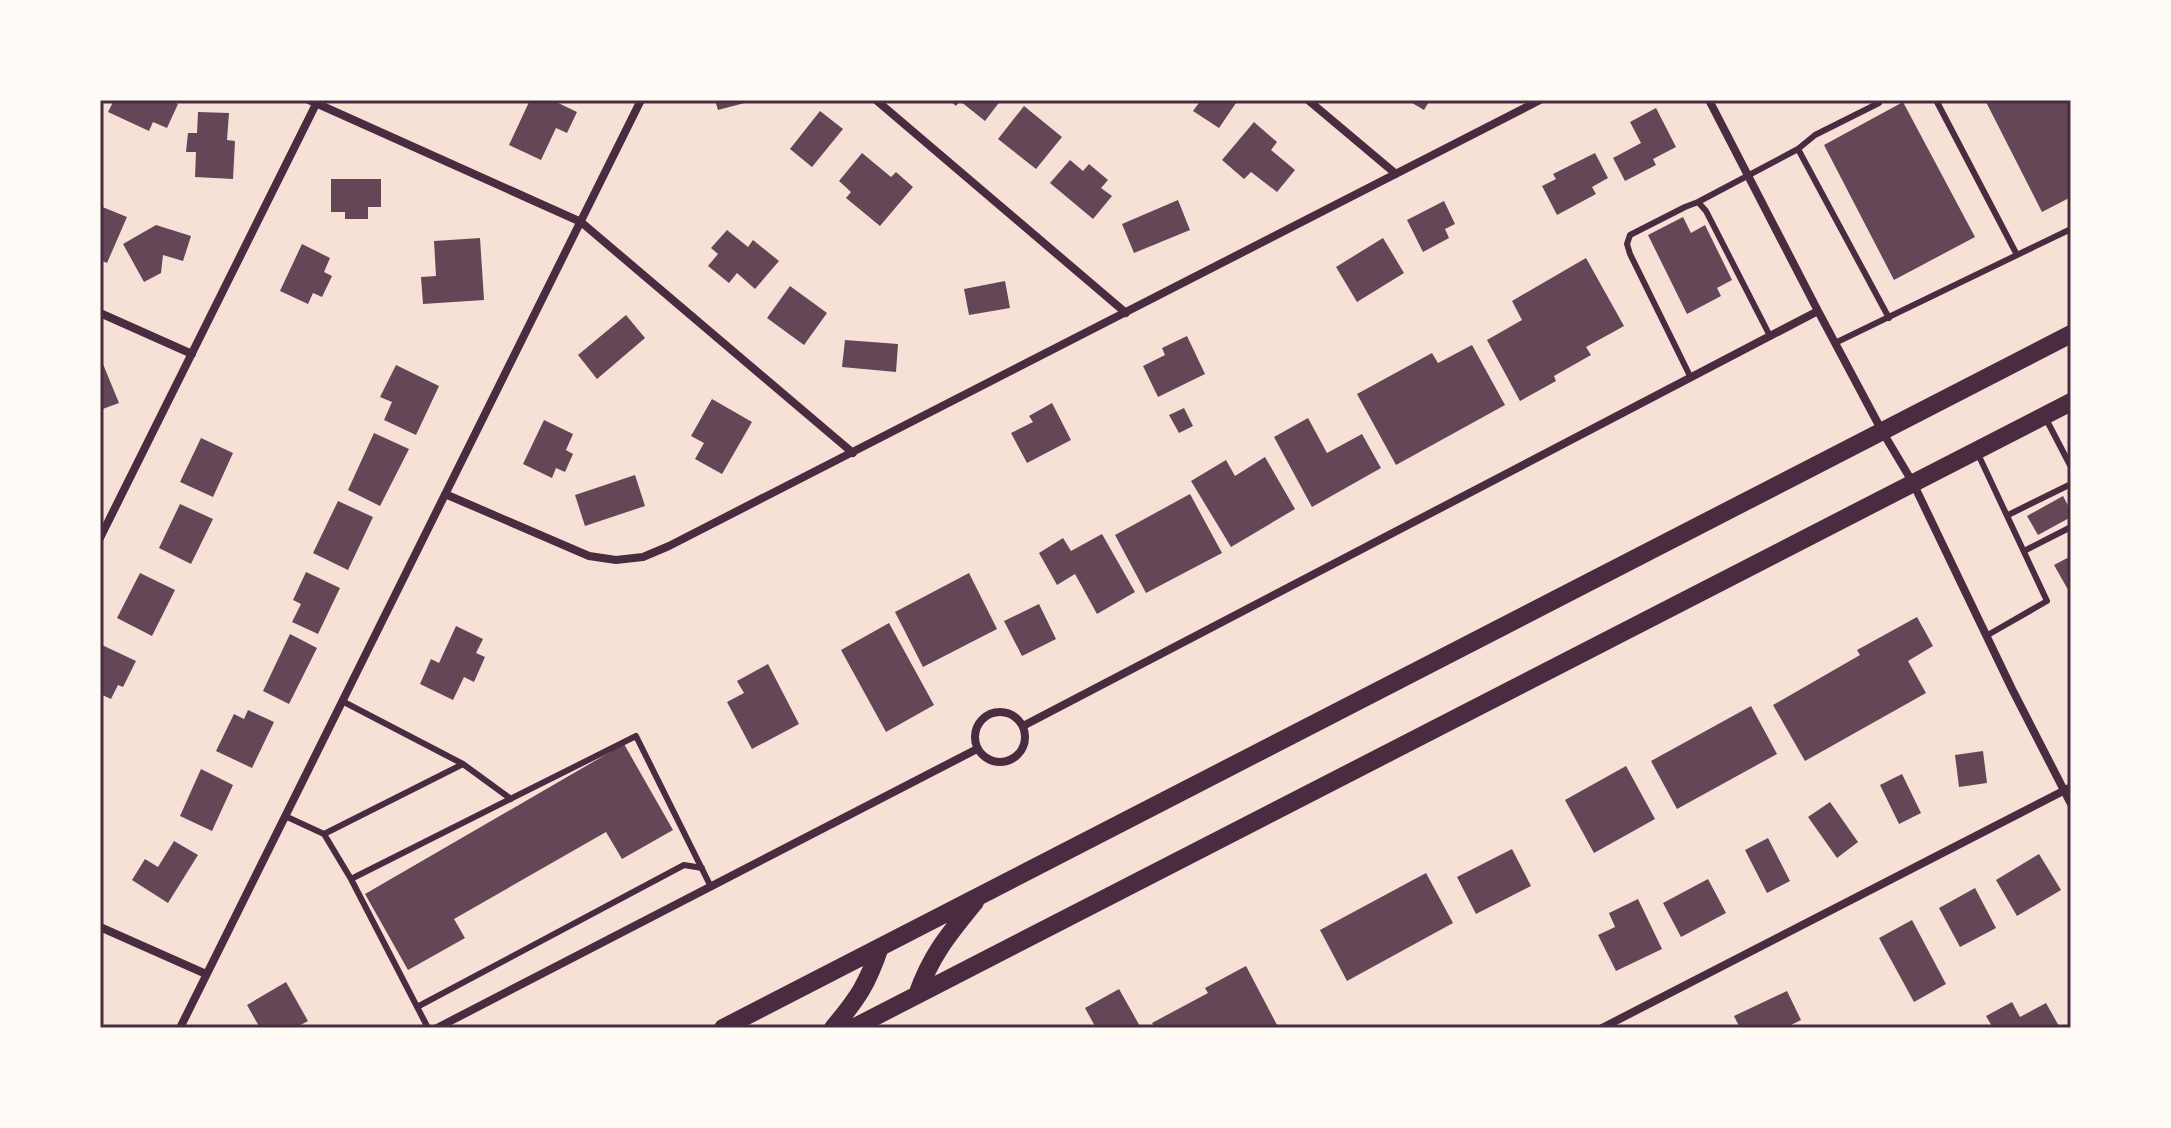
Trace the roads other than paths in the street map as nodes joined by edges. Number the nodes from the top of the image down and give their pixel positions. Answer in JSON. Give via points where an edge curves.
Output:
{"nodes":[{"id":1,"x":641,"y":100,"type":"edge"},
{"id":2,"x":876,"y":100,"type":"edge"},
{"id":3,"x":1308,"y":100,"type":"edge"},
{"id":4,"x":1540,"y":100,"type":"edge"},
{"id":5,"x":1709,"y":100,"type":"edge"},
{"id":6,"x":1942,"y":100,"type":"edge"},
{"id":7,"x":315,"y":101,"type":"edge"},
{"id":8,"x":1879,"y":103,"type":"dead end"},
{"id":9,"x":1798,"y":149,"type":"junction"},
{"id":10,"x":1396,"y":174,"type":"junction"},
{"id":11,"x":1748,"y":176,"type":"junction"},
{"id":12,"x":1698,"y":202,"type":"junction"},
{"id":13,"x":581,"y":222,"type":"junction"},
{"id":14,"x":2071,"y":229,"type":"edge"},
{"id":15,"x":2017,"y":255,"type":"junction"},
{"id":16,"x":1818,"y":311,"type":"junction"},
{"id":17,"x":100,"y":313,"type":"edge"},
{"id":18,"x":1126,"y":313,"type":"junction"},
{"id":19,"x":1889,"y":318,"type":"junction"},
{"id":20,"x":2071,"y":334,"type":"edge"},
{"id":21,"x":1770,"y":336,"type":"junction"},
{"id":22,"x":1835,"y":343,"type":"junction"},
{"id":23,"x":192,"y":354,"type":"junction"},
{"id":24,"x":1691,"y":378,"type":"junction"},
{"id":25,"x":2071,"y":402,"type":"edge"},
{"id":26,"x":2045,"y":416,"type":"junction"},
{"id":27,"x":1882,"y":431,"type":"junction"},
{"id":28,"x":1976,"y":451,"type":"junction"},
{"id":29,"x":853,"y":453,"type":"junction"},
{"id":30,"x":2071,"y":467,"type":"edge"},
{"id":31,"x":1913,"y":483,"type":"junction"},
{"id":32,"x":2071,"y":484,"type":"edge"},
{"id":33,"x":445,"y":494,"type":"junction"},
{"id":34,"x":2008,"y":515,"type":"junction"},
{"id":35,"x":2071,"y":527,"type":"edge"},
{"id":36,"x":100,"y":538,"type":"edge"},
{"id":37,"x":2024,"y":551,"type":"junction"},
{"id":38,"x":1986,"y":636,"type":"junction"},
{"id":39,"x":342,"y":701,"type":"junction"},
{"id":40,"x":1023,"y":726,"type":"junction"},
{"id":41,"x":977,"y":749,"type":"junction"},
{"id":42,"x":463,"y":764,"type":"junction"},
{"id":43,"x":2068,"y":789,"type":"edge"},
{"id":44,"x":511,"y":799,"type":"junction"},
{"id":45,"x":2071,"y":804,"type":"edge"},
{"id":46,"x":285,"y":816,"type":"junction"},
{"id":47,"x":324,"y":834,"type":"junction"},
{"id":48,"x":702,"y":868,"type":"junction"},
{"id":49,"x":351,"y":879,"type":"junction"},
{"id":50,"x":711,"y":887,"type":"junction"},
{"id":51,"x":979,"y":896,"type":"junction"},
{"id":52,"x":100,"y":927,"type":"edge"},
{"id":53,"x":880,"y":947,"type":"junction"},
{"id":54,"x":206,"y":974,"type":"junction"},
{"id":55,"x":917,"y":995,"type":"junction"},
{"id":56,"x":417,"y":1007,"type":"junction"},
{"id":57,"x":180,"y":1028,"type":"edge"},
{"id":58,"x":428,"y":1028,"type":"edge"},
{"id":59,"x":437,"y":1028,"type":"edge"},
{"id":60,"x":723,"y":1028,"type":"edge"},
{"id":61,"x":833,"y":1028,"type":"edge"},
{"id":62,"x":853,"y":1028,"type":"edge"},
{"id":63,"x":1602,"y":1028,"type":"edge"}],
"edges":[{"from":1,"to":13,"type":"street"},
{"from":2,"to":18,"type":"street"},
{"from":3,"to":10,"type":"street"},
{"from":4,"to":10,"type":"street"},
{"from":5,"to":11,"type":"street"},
{"from":6,"to":15,"type":"lane","via":[[1937,102]]},
{"from":7,"to":13,"type":"street"},
{"from":7,"to":23,"type":"street"},
{"from":8,"to":9,"type":"lane"},
{"from":9,"to":11,"type":"lane"},
{"from":9,"to":19,"type":"lane"},
{"from":10,"to":18,"type":"street"},
{"from":11,"to":12,"type":"lane"},
{"from":11,"to":16,"type":"street"},
{"from":12,"to":21,"type":"lane"},
{"from":12,"to":24,"type":"lane","via":[[1630,235],[1627,244]]},
{"from":13,"to":29,"type":"street"},
{"from":13,"to":33,"type":"street"},
{"from":14,"to":15,"type":"lane"},
{"from":15,"to":19,"type":"lane"},
{"from":16,"to":21,"type":"street"},
{"from":16,"to":22,"type":"street"},
{"from":17,"to":23,"type":"street"},
{"from":18,"to":29,"type":"street"},
{"from":19,"to":22,"type":"lane"},
{"from":20,"to":27,"type":"main road"},
{"from":21,"to":24,"type":"street"},
{"from":22,"to":27,"type":"street"},
{"from":23,"to":36,"type":"street"},
{"from":24,"to":40,"type":"street"},
{"from":25,"to":26,"type":"main road"},
{"from":26,"to":28,"type":"main road"},
{"from":26,"to":30,"type":"lane"},
{"from":27,"to":31,"type":"street"},
{"from":27,"to":51,"type":"main road"},
{"from":28,"to":31,"type":"main road"},
{"from":28,"to":34,"type":"lane"},
{"from":29,"to":33,"type":"street","via":[[669,546],[616,560],[589,556]]},
{"from":31,"to":38,"type":"street"},
{"from":31,"to":55,"type":"main road"},
{"from":32,"to":34,"type":"lane"},
{"from":33,"to":39,"type":"street"},
{"from":34,"to":37,"type":"lane"},
{"from":35,"to":37,"type":"lane"},
{"from":37,"to":38,"type":"lane","via":[[2047,601]]},
{"from":38,"to":43,"type":"street"},
{"from":39,"to":42,"type":"lane"},
{"from":39,"to":46,"type":"street"},
{"from":40,"to":41,"type":"street","via":[[1023,748],[1011,760],[994,762]]},
{"from":40,"to":41,"type":"street","via":[[1009,713],[985,715],[976,728]]},
{"from":41,"to":50,"type":"street"},
{"from":42,"to":44,"type":"lane"},
{"from":42,"to":47,"type":"lane"},
{"from":43,"to":45,"type":"street"},
{"from":43,"to":63,"type":"street"},
{"from":44,"to":48,"type":"lane","via":[[636,736]]},
{"from":44,"to":49,"type":"lane"},
{"from":46,"to":47,"type":"lane"},
{"from":46,"to":54,"type":"street"},
{"from":47,"to":49,"type":"lane"},
{"from":48,"to":50,"type":"lane"},
{"from":48,"to":56,"type":"lane","via":[[684,865]]},
{"from":49,"to":56,"type":"lane"},
{"from":50,"to":59,"type":"street"},
{"from":51,"to":53,"type":"main road"},
{"from":51,"to":55,"type":"main road","via":[[940,946]]},
{"from":52,"to":54,"type":"street"},
{"from":53,"to":60,"type":"main road"},
{"from":53,"to":61,"type":"main road","via":[[861,995]]},
{"from":54,"to":57,"type":"street"},
{"from":55,"to":62,"type":"main road"},
{"from":56,"to":58,"type":"lane"}]}
